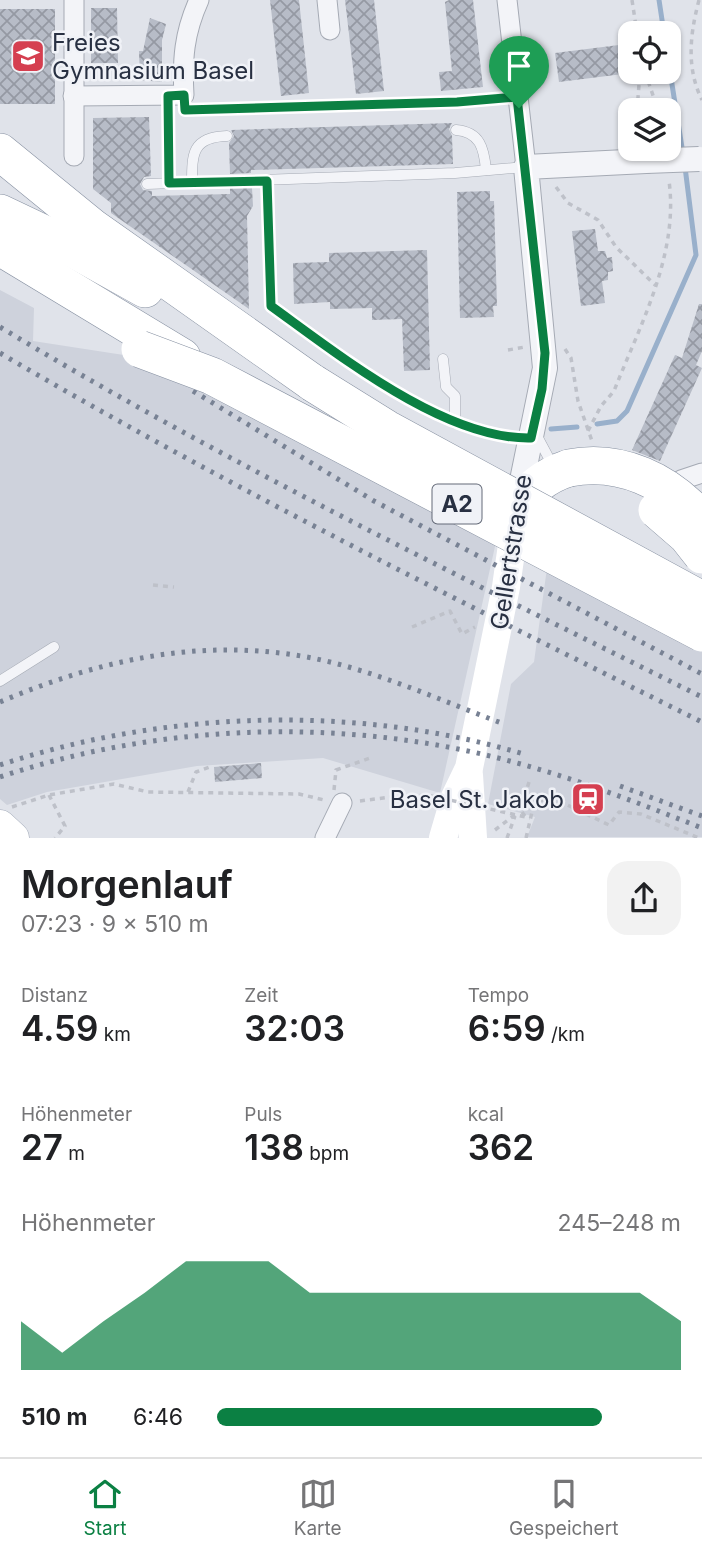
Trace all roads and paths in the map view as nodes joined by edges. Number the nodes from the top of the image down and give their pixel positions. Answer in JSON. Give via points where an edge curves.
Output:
{"nodes":[{"id":1,"x":74,"y":0,"type":"edge"},
{"id":2,"x":199,"y":0,"type":"edge"},
{"id":3,"x":327,"y":0,"type":"edge"},
{"id":4,"x":507,"y":0,"type":"edge"},
{"id":5,"x":632,"y":0,"type":"edge"},
{"id":6,"x":699,"y":0,"type":"edge"},
{"id":7,"x":635,"y":21,"type":"edge"},
{"id":8,"x":330,"y":30,"type":"dead end"},
{"id":9,"x":73,"y":96,"type":"junction"},
{"id":10,"x":176,"y":96,"type":"junction"},
{"id":11,"x":517,"y":97,"type":"junction"},
{"id":12,"x":702,"y":100,"type":"edge"},
{"id":13,"x":456,"y":130,"type":"dead end"},
{"id":14,"x":227,"y":136,"type":"dead end"},
{"id":15,"x":0,"y":152,"type":"edge"},
{"id":16,"x":74,"y":156,"type":"dead end"},
{"id":17,"x":700,"y":159,"type":"edge"},
{"id":18,"x":657,"y":166,"type":"junction"},
{"id":19,"x":526,"y":167,"type":"junction"},
{"id":20,"x":486,"y":170,"type":"junction"},
{"id":21,"x":551,"y":179,"type":"dead end"},
{"id":22,"x":267,"y":181,"type":"junction"},
{"id":23,"x":169,"y":183,"type":"junction"},
{"id":24,"x":192,"y":183,"type":"junction"},
{"id":25,"x":147,"y":184,"type":"dead end"},
{"id":26,"x":0,"y":213,"type":"edge"},
{"id":27,"x":0,"y":247,"type":"edge"},
{"id":28,"x":0,"y":278,"type":"edge"},
{"id":29,"x":655,"y":285,"type":"junction"},
{"id":30,"x":146,"y":343,"type":"junction"},
{"id":31,"x":530,"y":347,"type":"dead end"},
{"id":32,"x":508,"y":350,"type":"dead end"},
{"id":33,"x":571,"y":358,"type":"dead end"},
{"id":34,"x":443,"y":359,"type":"dead end"},
{"id":35,"x":313,"y":383,"type":"junction"},
{"id":36,"x":455,"y":423,"type":"junction"},
{"id":37,"x":532,"y":431,"type":"junction"},
{"id":38,"x":702,"y":473,"type":"edge"},
{"id":39,"x":569,"y":477,"type":"junction"},
{"id":40,"x":681,"y":480,"type":"dead end"},
{"id":41,"x":702,"y":520,"type":"edge"},
{"id":42,"x":521,"y":526,"type":"junction"},
{"id":43,"x":702,"y":555,"type":"edge"},
{"id":44,"x":153,"y":585,"type":"dead end"},
{"id":45,"x":174,"y":587,"type":"dead end"},
{"id":46,"x":702,"y":598,"type":"edge"},
{"id":47,"x":478,"y":625,"type":"dead end"},
{"id":48,"x":412,"y":627,"type":"dead end"},
{"id":49,"x":702,"y":633,"type":"edge"},
{"id":50,"x":54,"y":647,"type":"dead end"},
{"id":51,"x":0,"y":681,"type":"edge"},
{"id":52,"x":373,"y":757,"type":"dead end"},
{"id":53,"x":212,"y":766,"type":"dead end"},
{"id":54,"x":469,"y":768,"type":"junction"},
{"id":55,"x":530,"y":782,"type":"dead end"},
{"id":56,"x":188,"y":792,"type":"junction"},
{"id":57,"x":49,"y":795,"type":"junction"},
{"id":58,"x":342,"y":803,"type":"joint"},
{"id":59,"x":521,"y":814,"type":"junction"},
{"id":60,"x":6,"y":816,"type":"edge"},
{"id":61,"x":486,"y":837,"type":"edge"},
{"id":62,"x":13,"y":838,"type":"edge"},
{"id":63,"x":55,"y":838,"type":"edge"},
{"id":64,"x":325,"y":838,"type":"edge"},
{"id":65,"x":443,"y":838,"type":"edge"},
{"id":66,"x":458,"y":838,"type":"edge"},
{"id":67,"x":473,"y":838,"type":"edge"},
{"id":68,"x":507,"y":838,"type":"edge"},
{"id":69,"x":526,"y":838,"type":"edge"},
{"id":70,"x":699,"y":838,"type":"edge"}],
"edges":[{"from":1,"to":9,"type":"street"},
{"from":2,"to":10,"type":"street","via":[[188,24]]},
{"from":3,"to":8,"type":"street"},
{"from":4,"to":11,"type":"street","name":"Gellertstrasse"},
{"from":5,"to":7,"type":"path"},
{"from":6,"to":12,"type":"path","via":[[690,60]]},
{"from":9,"to":10,"type":"street"},
{"from":9,"to":16,"type":"street"},
{"from":10,"to":11,"type":"path","via":[[185,110]]},
{"from":10,"to":23,"type":"lane"},
{"from":11,"to":19,"type":"street","name":"Gellertstrasse"},
{"from":13,"to":20,"type":"lane","via":[[480,141]]},
{"from":14,"to":24,"type":"lane","via":[[209,138],[198,146]]},
{"from":15,"to":35,"type":"highway","number":"A2","via":[[92,226]]},
{"from":17,"to":18,"type":"street","bridge":true},
{"from":18,"to":19,"type":"street"},
{"from":18,"to":29,"type":"path","via":[[672,206],[665,258]]},
{"from":19,"to":20,"type":"lane"},
{"from":19,"to":37,"type":"street","name":"Gellertstrasse","via":[[545,353]]},
{"from":20,"to":22,"type":"lane"},
{"from":21,"to":29,"type":"path","via":[[568,203],[603,225],[616,247]]},
{"from":22,"to":24,"type":"lane"},
{"from":22,"to":36,"type":"lane","via":[[271,306],[403,395]]},
{"from":23,"to":24,"type":"lane"},
{"from":23,"to":25,"type":"lane"},
{"from":26,"to":35,"type":"highway","via":[[60,241],[250,353]]},
{"from":27,"to":30,"type":"highway"},
{"from":28,"to":30,"type":"highway"},
{"from":29,"to":33,"type":"path","via":[[614,391],[589,431]]},
{"from":30,"to":49,"type":"highway","number":"A2","bridge":true},
{"from":31,"to":32,"type":"path"},
{"from":34,"to":36,"type":"lane","via":[[446,387],[455,397]]},
{"from":35,"to":46,"type":"highway","number":"A2","bridge":true,"via":[[410,442]]},
{"from":36,"to":37,"type":"lane","via":[[491,435]]},
{"from":37,"to":39,"type":"lane"},
{"from":37,"to":42,"type":"street","name":"Gellertstrasse"},
{"from":38,"to":40,"type":"street"},
{"from":39,"to":41,"type":"highway","bridge":true,"via":[[603,464],[639,474],[670,490]]},
{"from":39,"to":42,"type":"highway","via":[[555,503]]},
{"from":39,"to":43,"type":"highway","bridge":true,"via":[[643,502],[664,515]]},
{"from":42,"to":46,"type":"street","via":[[563,520]]},
{"from":42,"to":54,"type":"main road","name":"Gellertstrasse"},
{"from":44,"to":45,"type":"path"},
{"from":47,"to":48,"type":"path","via":[[462,634],[450,611]]},
{"from":50,"to":51,"type":"lane"},
{"from":52,"to":56,"type":"path","via":[[336,770],[334,802],[299,794]]},
{"from":53,"to":56,"type":"path","via":[[196,772]]},
{"from":54,"to":65,"type":"main road","name":"Gellertstrasse"},
{"from":54,"to":66,"type":"main road"},
{"from":54,"to":67,"type":"main road","name":"Gellertstrasse"},
{"from":55,"to":59,"type":"path"},
{"from":56,"to":57,"type":"path","via":[[148,792],[114,784]]},
{"from":57,"to":60,"type":"path"},
{"from":57,"to":63,"type":"path","via":[[65,826]]},
{"from":58,"to":59,"type":"path","bridge":true,"via":[[432,796]]},
{"from":58,"to":64,"type":"street"},
{"from":59,"to":61,"type":"path"},
{"from":59,"to":68,"type":"path"},
{"from":59,"to":69,"type":"path"},
{"from":59,"to":70,"type":"path","via":[[540,800],[559,801],[609,825],[619,812],[641,814]]},
{"from":60,"to":62,"type":"main road"}]}
